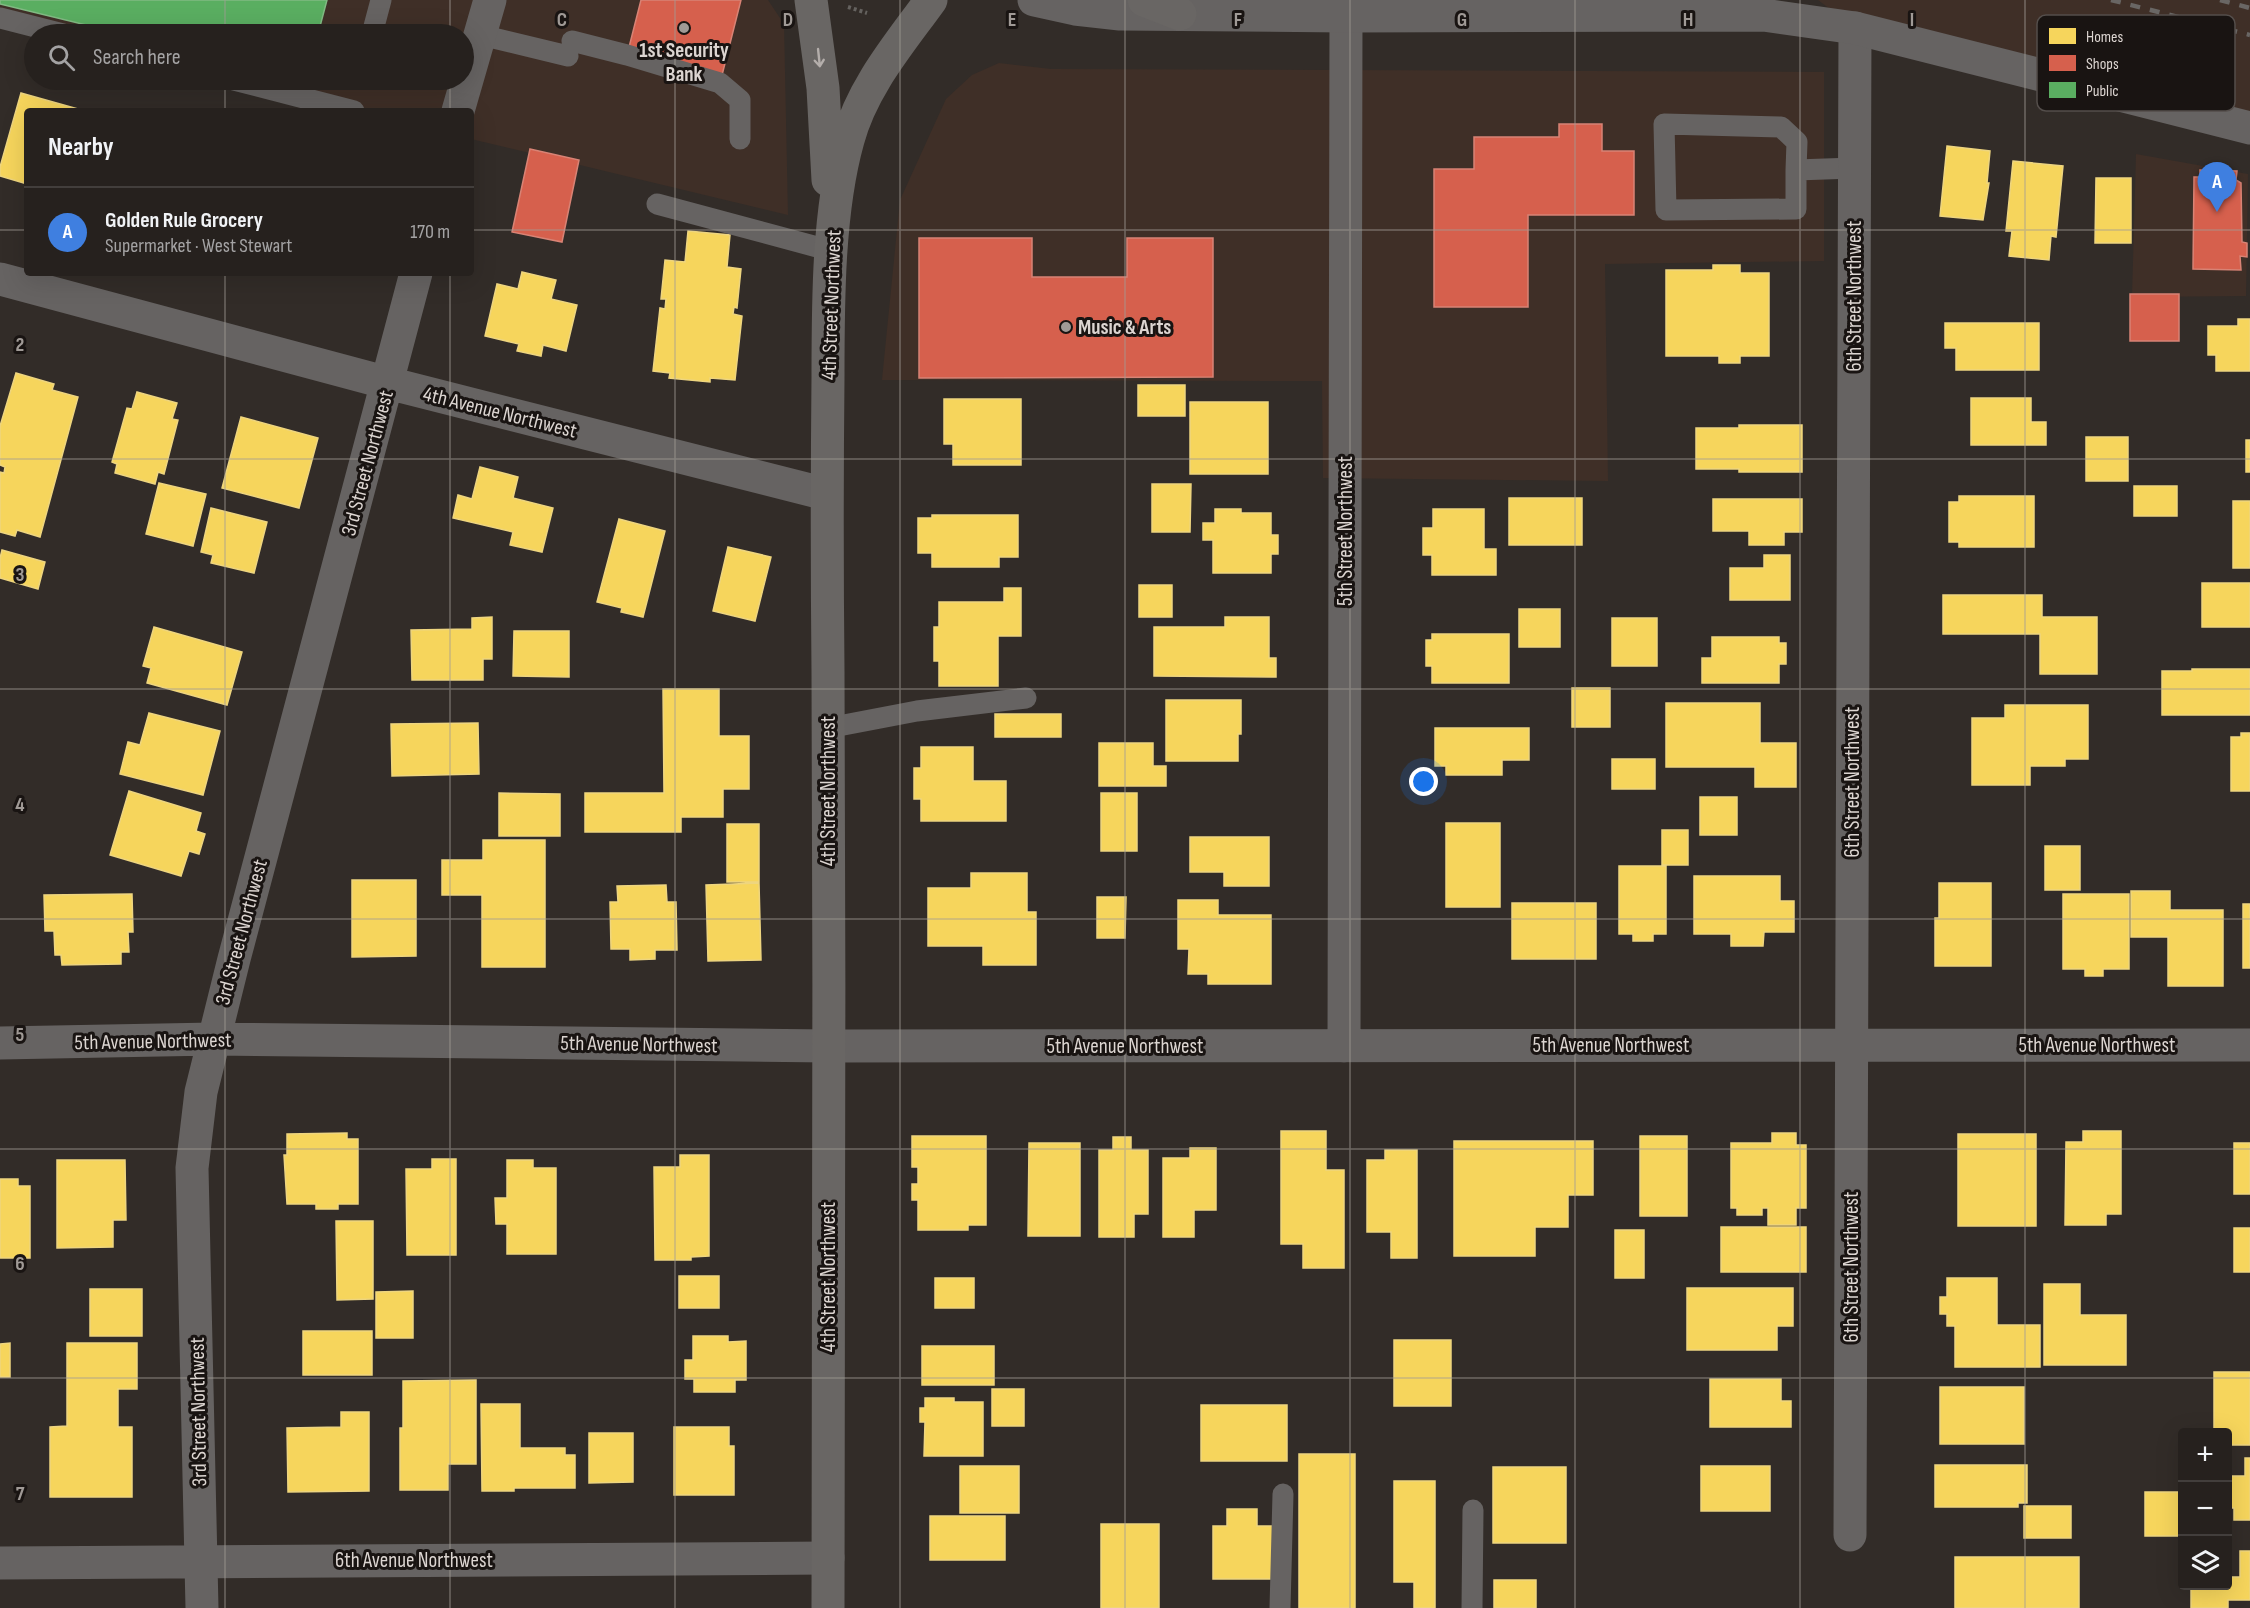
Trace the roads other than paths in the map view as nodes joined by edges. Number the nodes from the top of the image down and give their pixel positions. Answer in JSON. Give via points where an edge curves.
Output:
{"nodes":[{"id":1,"x":381,"y":0,"type":"edge"},
{"id":2,"x":490,"y":0,"type":"edge"},
{"id":3,"x":931,"y":0,"type":"edge"},
{"id":4,"x":1034,"y":0,"type":"edge"},
{"id":5,"x":1144,"y":0,"type":"edge"},
{"id":6,"x":827,"y":2,"type":"edge"},
{"id":7,"x":1303,"y":8,"type":"edge"},
{"id":8,"x":1431,"y":8,"type":"edge"},
{"id":9,"x":1610,"y":8,"type":"edge"},
{"id":10,"x":1180,"y":14,"type":"junction"},
{"id":11,"x":1346,"y":16,"type":"junction"},
{"id":12,"x":0,"y":18,"type":"edge"},
{"id":13,"x":24,"y":24,"type":"edge"},
{"id":14,"x":375,"y":24,"type":"edge"},
{"id":15,"x":1855,"y":28,"type":"junction"},
{"id":16,"x":481,"y":35,"type":"junction"},
{"id":17,"x":474,"y":58,"type":"edge"},
{"id":18,"x":2037,"y":74,"type":"edge"},
{"id":19,"x":273,"y":90,"type":"edge"},
{"id":20,"x":464,"y":90,"type":"edge"},
{"id":21,"x":342,"y":108,"type":"edge"},
{"id":22,"x":459,"y":108,"type":"edge"},
{"id":23,"x":2183,"y":111,"type":"edge"},
{"id":24,"x":2250,"y":128,"type":"edge"},
{"id":25,"x":740,"y":139,"type":"dead end"},
{"id":26,"x":1854,"y":168,"type":"junction"},
{"id":27,"x":1796,"y":170,"type":"junction"},
{"id":28,"x":657,"y":204,"type":"dead end"},
{"id":29,"x":832,"y":251,"type":"junction"},
{"id":30,"x":415,"y":276,"type":"edge"},
{"id":31,"x":0,"y":279,"type":"edge"},
{"id":32,"x":388,"y":383,"type":"junction"},
{"id":33,"x":826,"y":494,"type":"junction"},
{"id":34,"x":1026,"y":698,"type":"dead end"},
{"id":35,"x":828,"y":728,"type":"junction"},
{"id":36,"x":214,"y":1039,"type":"junction"},
{"id":37,"x":0,"y":1043,"type":"edge"},
{"id":38,"x":1852,"y":1045,"type":"junction"},
{"id":39,"x":2250,"y":1045,"type":"edge"},
{"id":40,"x":829,"y":1046,"type":"junction"},
{"id":41,"x":1344,"y":1046,"type":"junction"},
{"id":42,"x":1283,"y":1494,"type":"dead end"},
{"id":43,"x":1473,"y":1510,"type":"dead end"},
{"id":44,"x":1850,"y":1535,"type":"dead end"},
{"id":45,"x":828,"y":1558,"type":"junction"},
{"id":46,"x":202,"y":1560,"type":"junction"},
{"id":47,"x":0,"y":1563,"type":"edge"},
{"id":48,"x":202,"y":1608,"type":"edge"},
{"id":49,"x":828,"y":1608,"type":"edge"},
{"id":50,"x":1280,"y":1608,"type":"edge"},
{"id":51,"x":1472,"y":1608,"type":"edge"}],
"edges":[{"from":1,"to":14,"type":"lane"},
{"from":2,"to":16,"type":"street"},
{"from":3,"to":29,"type":"main road","name":"4th Street Northwest","via":[[880,73],[856,117],[839,178]]},
{"from":4,"to":10,"type":"street","via":[[1110,13]]},
{"from":5,"to":10,"type":"main road"},
{"from":6,"to":29,"type":"main road","one_way":true,"via":[[814,12],[823,88]]},
{"from":7,"to":10,"type":"street"},
{"from":7,"to":11,"type":"street"},
{"from":8,"to":9,"type":"street"},
{"from":8,"to":11,"type":"street"},
{"from":9,"to":15,"type":"street","via":[[1763,15]]},
{"from":11,"to":41,"type":"street","name":"5th Street Northwest"},
{"from":12,"to":13,"type":"lane"},
{"from":15,"to":18,"type":"street"},
{"from":15,"to":26,"type":"street","name":"6th Street Northwest"},
{"from":16,"to":17,"type":"street"},
{"from":16,"to":25,"type":"lane","via":[[627,55],[720,83],[740,100]]},
{"from":19,"to":21,"type":"lane"},
{"from":20,"to":22,"type":"street"},
{"from":23,"to":24,"type":"street"},
{"from":26,"to":27,"type":"lane"},
{"from":26,"to":38,"type":"street","name":"6th Street Northwest"},
{"from":27,"to":27,"type":"lane","via":[[1796,209],[1666,210],[1664,124],[1781,127],[1797,142]]},
{"from":28,"to":29,"type":"lane"},
{"from":29,"to":33,"type":"main road","name":"4th Street Northwest"},
{"from":30,"to":32,"type":"street","name":"3rd Street Northwest"},
{"from":31,"to":32,"type":"street","name":"4th Avenue Northwest"},
{"from":32,"to":33,"type":"street","name":"4th Avenue Northwest"},
{"from":32,"to":36,"type":"street","name":"3rd Street Northwest"},
{"from":33,"to":35,"type":"main road","name":"4th Street Northwest"},
{"from":34,"to":35,"type":"lane","via":[[917,711]]},
{"from":35,"to":40,"type":"main road","name":"4th Street Northwest"},
{"from":36,"to":37,"type":"street","name":"5th Avenue Northwest"},
{"from":36,"to":40,"type":"street","name":"5th Avenue Northwest"},
{"from":36,"to":46,"type":"street","name":"3rd Street Northwest","via":[[201,1092],[192,1168]]},
{"from":38,"to":39,"type":"street","name":"5th Avenue Northwest"},
{"from":38,"to":41,"type":"street","name":"5th Avenue Northwest"},
{"from":38,"to":44,"type":"street","name":"6th Street Northwest"},
{"from":40,"to":41,"type":"street","name":"5th Avenue Northwest"},
{"from":40,"to":45,"type":"main road","name":"4th Street Northwest"},
{"from":42,"to":50,"type":"lane"},
{"from":43,"to":51,"type":"lane"},
{"from":45,"to":46,"type":"street","name":"6th Avenue Northwest"},
{"from":45,"to":49,"type":"main road","name":"4th Street Northwest"},
{"from":46,"to":47,"type":"street","name":"6th Avenue Northwest"},
{"from":46,"to":48,"type":"street","name":"3rd Street Northwest"}]}
